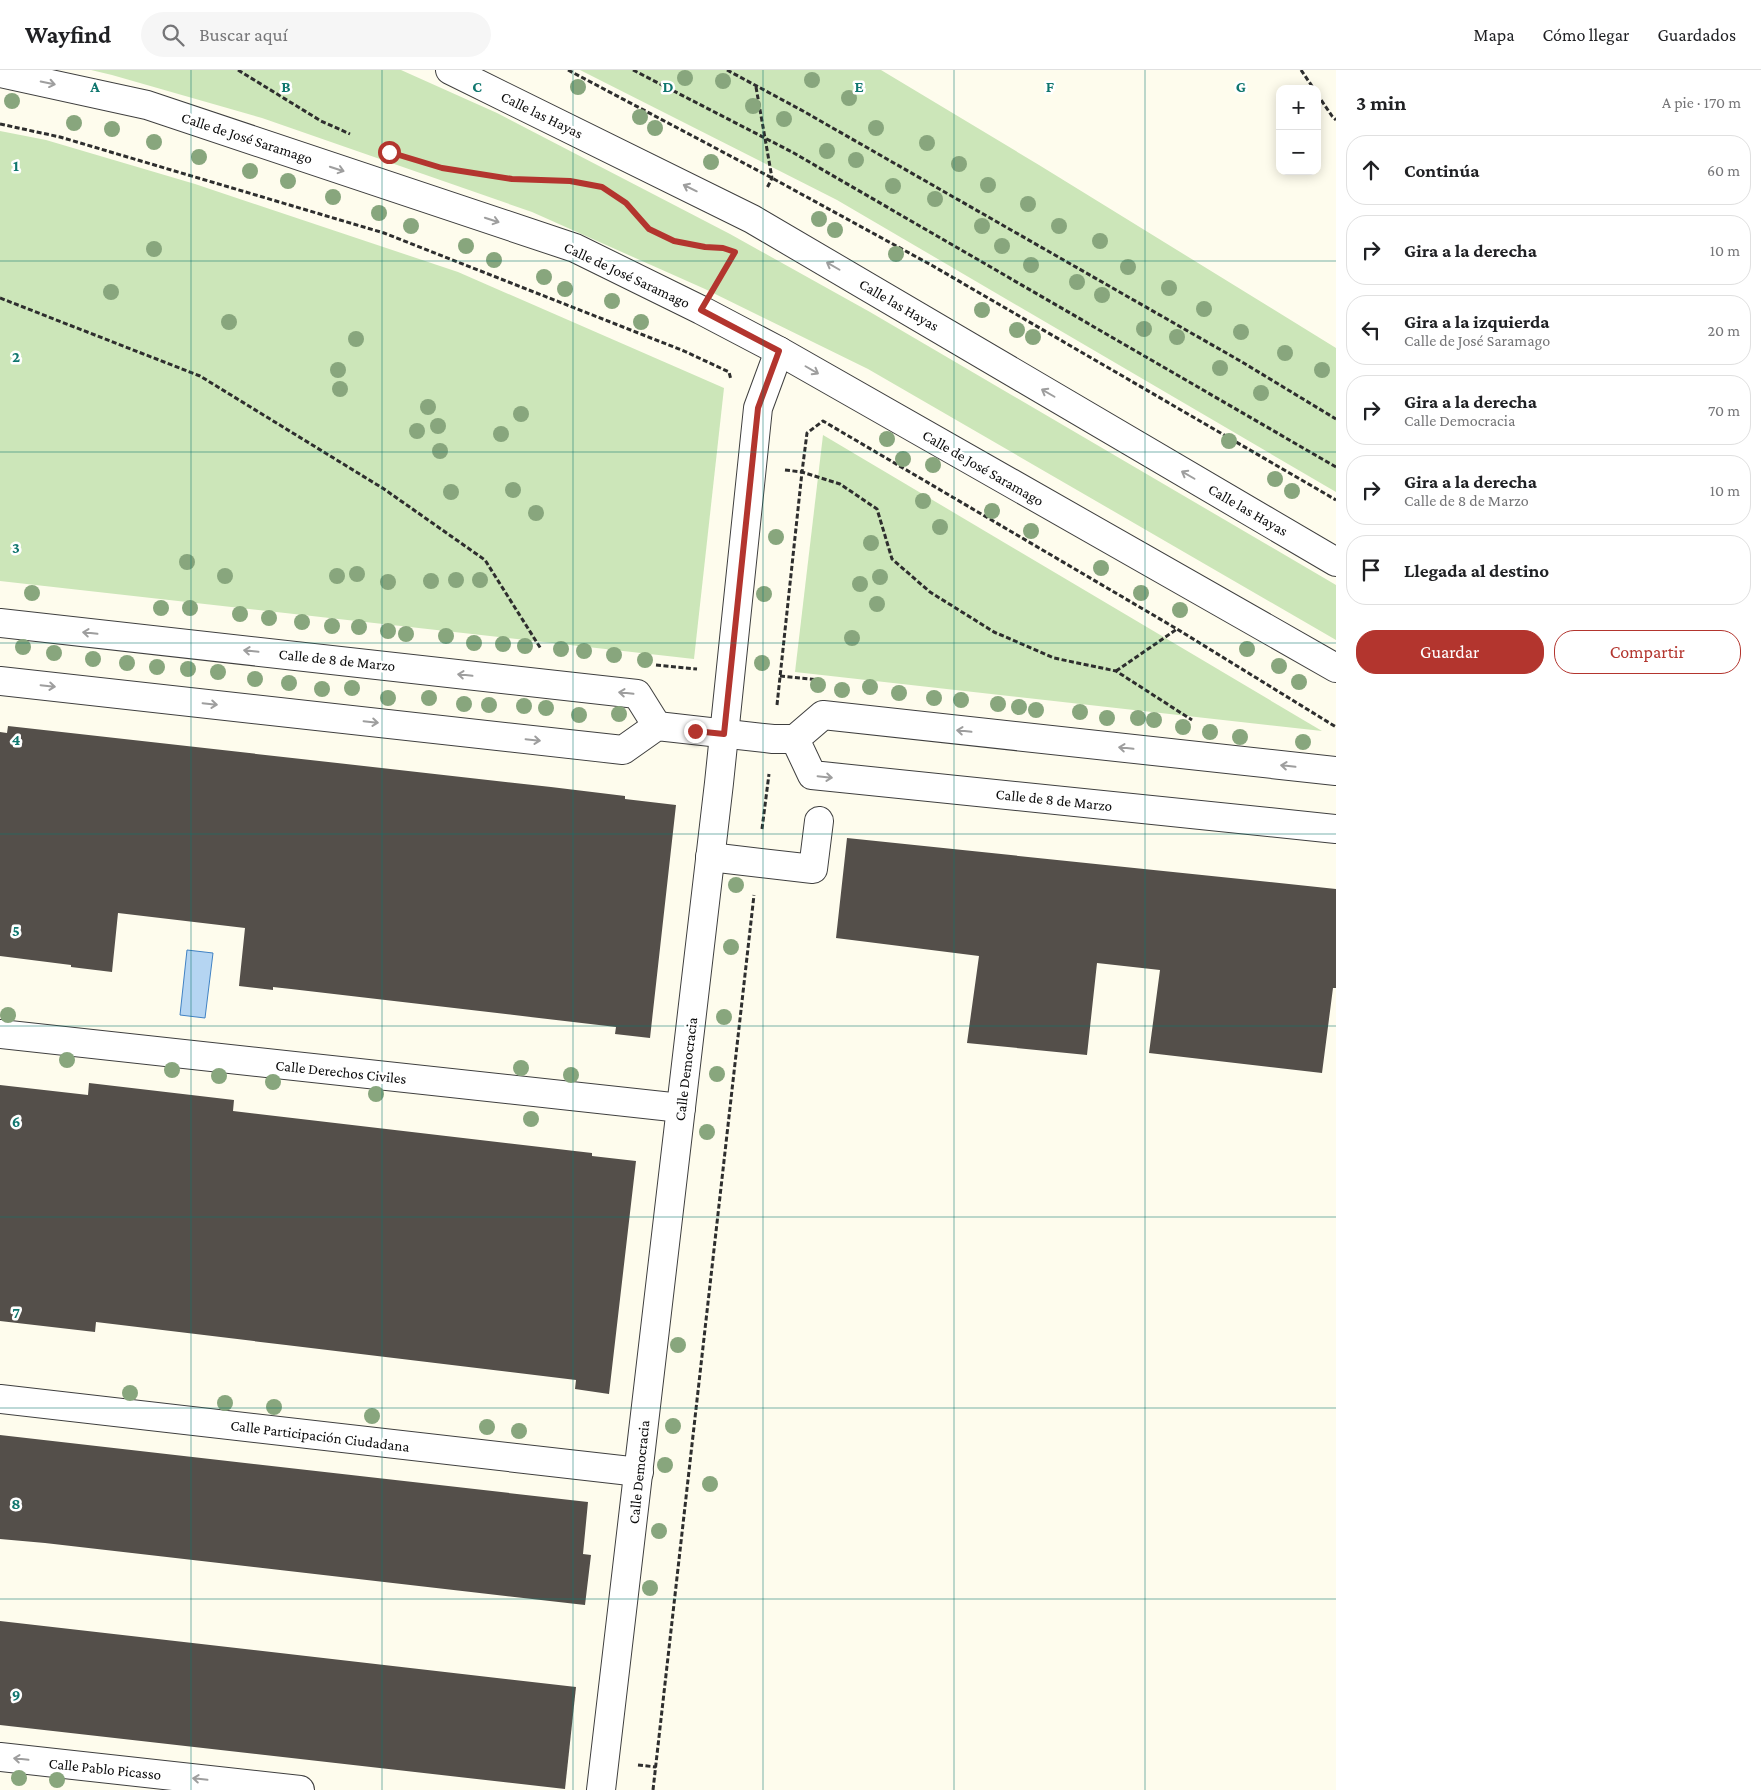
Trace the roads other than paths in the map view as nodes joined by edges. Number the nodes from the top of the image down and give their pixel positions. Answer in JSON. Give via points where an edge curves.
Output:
{"nodes":[{"id":1,"x":450,"y":70,"type":"edge"},
{"id":2,"x":0,"y":73,"type":"edge"},
{"id":3,"x":779,"y":351,"type":"junction"},
{"id":4,"x":1336,"y":562,"type":"edge"},
{"id":5,"x":0,"y":622,"type":"edge"},
{"id":6,"x":1336,"y":668,"type":"edge"},
{"id":7,"x":0,"y":681,"type":"edge"},
{"id":8,"x":657,"y":726,"type":"junction"},
{"id":9,"x":724,"y":734,"type":"junction"},
{"id":10,"x":784,"y":739,"type":"junction"},
{"id":11,"x":1336,"y":772,"type":"edge"},
{"id":12,"x":819,"y":821,"type":"dead end"},
{"id":13,"x":1336,"y":829,"type":"edge"},
{"id":14,"x":710,"y":857,"type":"junction"},
{"id":15,"x":0,"y":1034,"type":"edge"},
{"id":16,"x":681,"y":1108,"type":"junction"},
{"id":17,"x":0,"y":1399,"type":"edge"},
{"id":18,"x":639,"y":1472,"type":"junction"},
{"id":19,"x":0,"y":1757,"type":"edge"},
{"id":20,"x":300,"y":1790,"type":"edge"},
{"id":21,"x":601,"y":1790,"type":"edge"}],
"edges":[{"from":4,"to":1,"type":"street","name":"Calle las Hayas","one_way":true,"via":[[752,219]]},
{"from":2,"to":3,"type":"street","name":"Calle de José Saramago","one_way":true,"via":[[147,105],[575,248]]},
{"from":3,"to":6,"type":"street","name":"Calle de José Saramago","one_way":true},
{"from":3,"to":9,"type":"street","name":"Calle Democracia","via":[[758,408]]},
{"from":8,"to":5,"type":"street","name":"Calle de 8 de Marzo","one_way":true,"via":[[637,694]]},
{"from":7,"to":8,"type":"street","one_way":true,"via":[[623,750]]},
{"from":8,"to":9,"type":"street"},
{"from":9,"to":10,"type":"street"},
{"from":9,"to":14,"type":"street","name":"Calle Democracia"},
{"from":11,"to":10,"type":"street","one_way":true,"via":[[823,715]]},
{"from":10,"to":13,"type":"street","name":"Calle de 8 de Marzo","one_way":true,"via":[[812,775]]},
{"from":12,"to":14,"type":"street","via":[[813,869]]},
{"from":14,"to":16,"type":"street","name":"Calle Democracia"},
{"from":15,"to":16,"type":"street","name":"Calle Derechos Civiles"},
{"from":16,"to":18,"type":"street","name":"Calle Democracia"},
{"from":17,"to":18,"type":"street","name":"Calle Participación Ciudadana"},
{"from":18,"to":21,"type":"street","name":"Calle Democracia"},
{"from":20,"to":19,"type":"street","name":"Calle Pablo Picasso","one_way":true}]}
